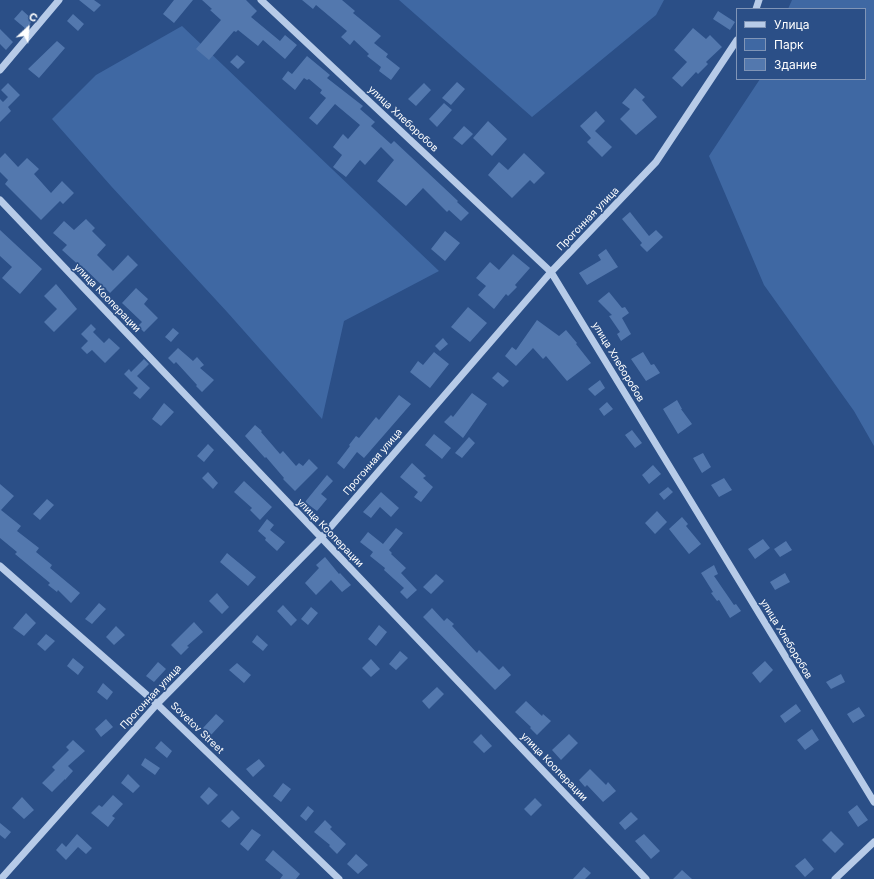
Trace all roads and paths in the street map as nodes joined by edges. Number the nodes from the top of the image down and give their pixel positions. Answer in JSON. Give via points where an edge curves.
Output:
{"nodes":[{"id":1,"x":59,"y":0,"type":"edge"},
{"id":2,"x":261,"y":0,"type":"edge"},
{"id":3,"x":736,"y":42,"type":"edge"},
{"id":4,"x":0,"y":70,"type":"edge"},
{"id":5,"x":0,"y":200,"type":"edge"},
{"id":6,"x":551,"y":272,"type":"junction"},
{"id":7,"x":321,"y":538,"type":"junction"},
{"id":8,"x":0,"y":566,"type":"edge"},
{"id":9,"x":157,"y":704,"type":"junction"},
{"id":10,"x":874,"y":802,"type":"edge"},
{"id":11,"x":874,"y":842,"type":"edge"},
{"id":12,"x":1,"y":879,"type":"edge"},
{"id":13,"x":339,"y":879,"type":"edge"},
{"id":14,"x":646,"y":879,"type":"edge"},
{"id":15,"x":835,"y":879,"type":"edge"}],
"edges":[{"from":1,"to":4,"type":"street"},
{"from":2,"to":6,"type":"street","name":"улица Хлеборобов"},
{"from":3,"to":6,"type":"street","name":"Прогонная улица","via":[[656,162]]},
{"from":5,"to":7,"type":"street","name":"улица Кооперации"},
{"from":6,"to":7,"type":"street","name":"Прогонная улица"},
{"from":6,"to":10,"type":"street","name":"улица Хлеборобов"},
{"from":7,"to":9,"type":"street","name":"Прогонная улица"},
{"from":7,"to":14,"type":"street","name":"улица Кооперации"},
{"from":8,"to":9,"type":"street","name":"Sovetov Street"},
{"from":9,"to":12,"type":"street","name":"Прогонная улица"},
{"from":9,"to":13,"type":"street","name":"Sovetov Street"},
{"from":11,"to":15,"type":"street"}]}
